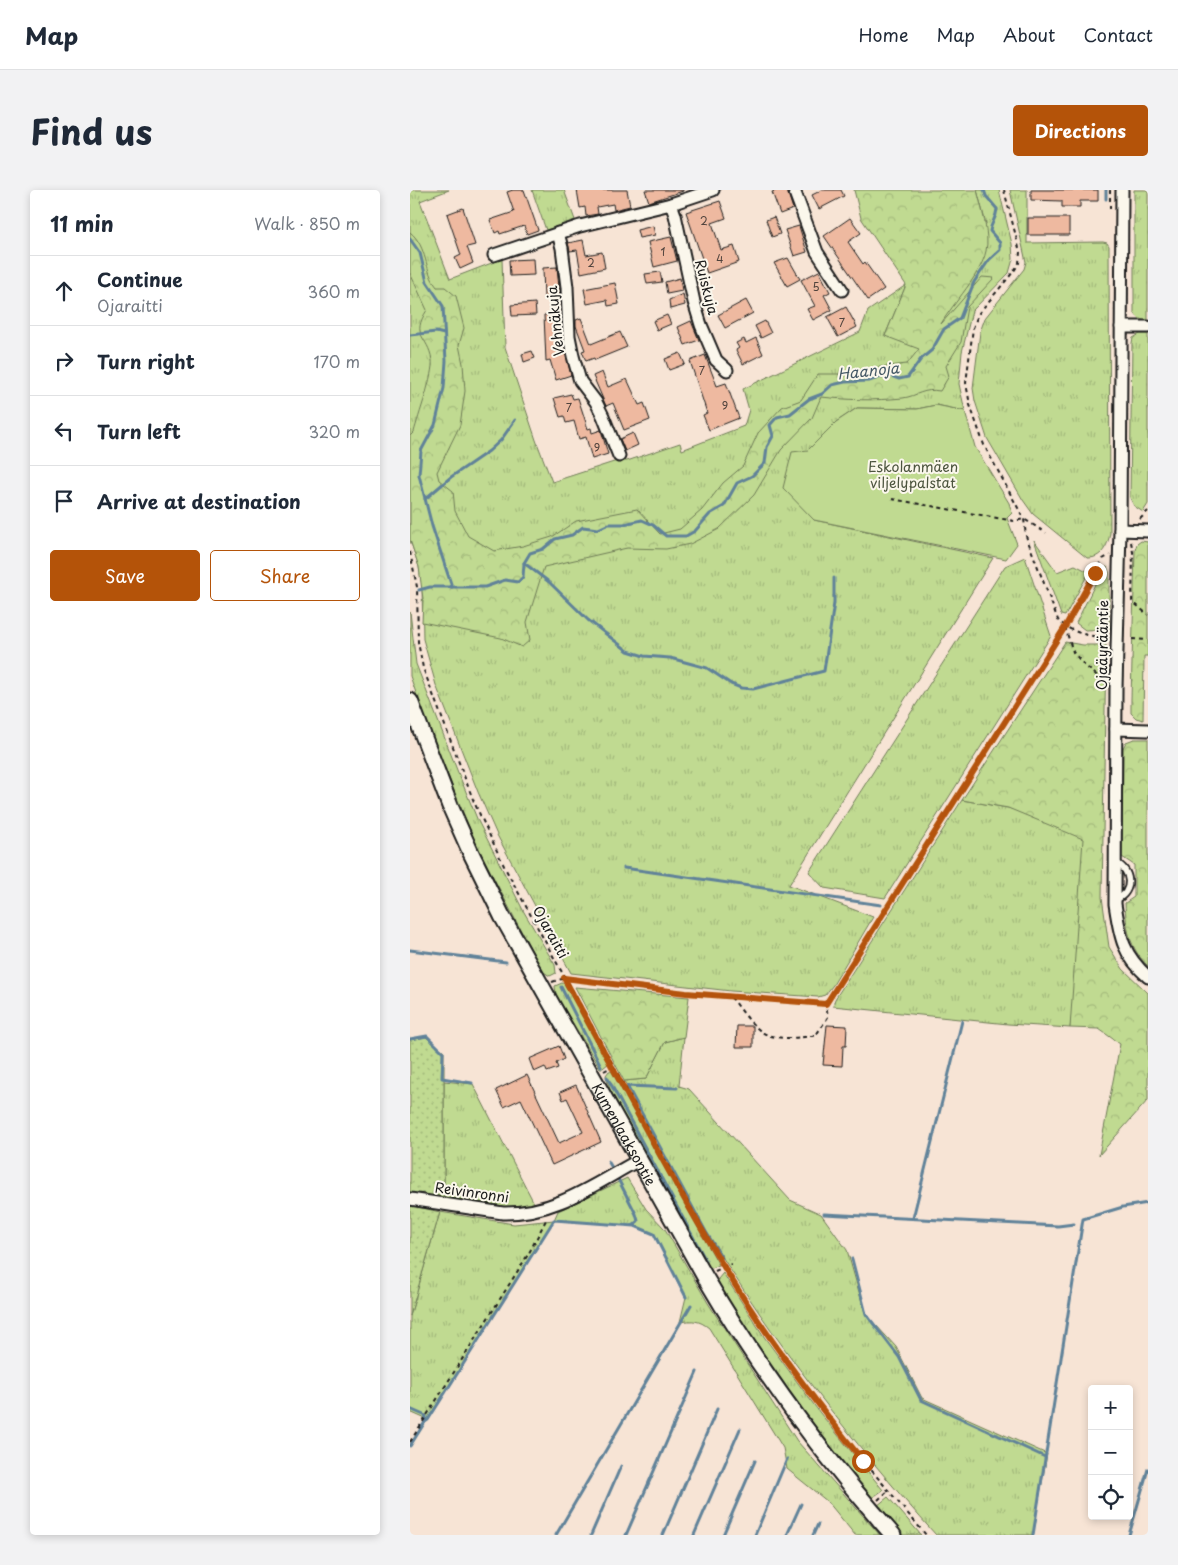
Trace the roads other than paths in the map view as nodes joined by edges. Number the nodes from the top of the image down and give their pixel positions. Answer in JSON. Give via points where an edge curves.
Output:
{"nodes":[{"id":1,"x":713,"y":190,"type":"edge"},
{"id":2,"x":794,"y":190,"type":"edge"},
{"id":3,"x":1122,"y":190,"type":"edge"},
{"id":4,"x":671,"y":204,"type":"junction"},
{"id":5,"x":558,"y":233,"type":"junction"},
{"id":6,"x":494,"y":255,"type":"dead end"},
{"id":7,"x":842,"y":290,"type":"dead end"},
{"id":8,"x":1121,"y":326,"type":"junction"},
{"id":9,"x":1148,"y":326,"type":"edge"},
{"id":10,"x":727,"y":370,"type":"dead end"},
{"id":11,"x":619,"y":456,"type":"dead end"},
{"id":12,"x":1125,"y":530,"type":"junction"},
{"id":13,"x":1148,"y":531,"type":"edge"},
{"id":14,"x":410,"y":702,"type":"edge"},
{"id":15,"x":1116,"y":729,"type":"junction"},
{"id":16,"x":1148,"y":730,"type":"edge"},
{"id":17,"x":1148,"y":977,"type":"edge"},
{"id":18,"x":639,"y":1160,"type":"junction"},
{"id":19,"x":410,"y":1199,"type":"edge"},
{"id":20,"x":893,"y":1535,"type":"edge"}],
"edges":[{"from":1,"to":4,"type":"street"},
{"from":2,"to":7,"type":"street","via":[[817,252]]},
{"from":3,"to":8,"type":"street","name":"Ojaäyrääntie"},
{"from":4,"to":5,"type":"street"},
{"from":4,"to":10,"type":"street","name":"Ruiskuja","via":[[701,326],[716,360]]},
{"from":5,"to":6,"type":"street"},
{"from":5,"to":11,"type":"street","name":"Vehnäkuja","via":[[573,356],[580,381],[596,402]]},
{"from":8,"to":9,"type":"street"},
{"from":8,"to":12,"type":"street","name":"Ojaäyrääntie"},
{"from":12,"to":13,"type":"street"},
{"from":12,"to":15,"type":"street","name":"Ojaäyrääntie","via":[[1119,554]]},
{"from":14,"to":18,"type":"main road","name":"Kymenlaaksontie","via":[[470,851],[502,916]]},
{"from":15,"to":16,"type":"street"},
{"from":15,"to":17,"type":"street","name":"Ojaäyrääntie","via":[[1115,900],[1119,932],[1124,950]]},
{"from":18,"to":19,"type":"street","name":"Reivinronni","via":[[550,1207],[521,1212],[503,1213]]},
{"from":18,"to":20,"type":"main road","name":"Kymenlaaksontie","via":[[733,1324],[792,1411]]}]}
